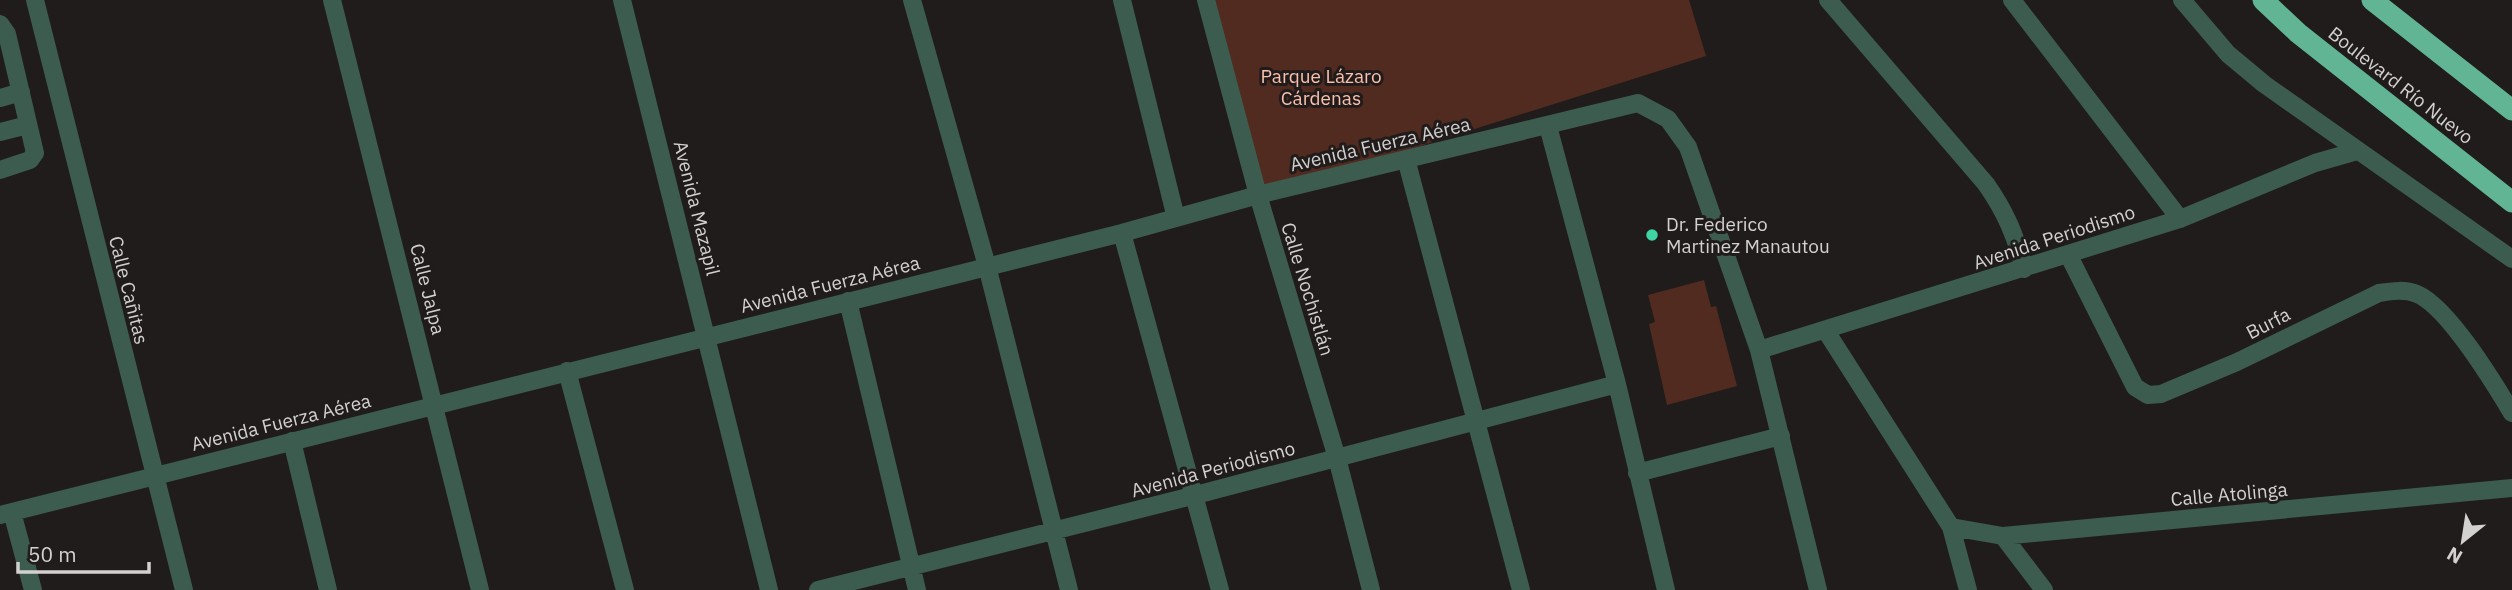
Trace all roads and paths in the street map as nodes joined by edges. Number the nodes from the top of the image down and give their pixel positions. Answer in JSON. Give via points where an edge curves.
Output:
{"nodes":[{"id":1,"x":35,"y":0,"type":"edge"},
{"id":2,"x":332,"y":0,"type":"edge"},
{"id":3,"x":622,"y":0,"type":"edge"},
{"id":4,"x":912,"y":0,"type":"edge"},
{"id":5,"x":1122,"y":0,"type":"edge"},
{"id":6,"x":1206,"y":0,"type":"edge"},
{"id":7,"x":1828,"y":0,"type":"edge"},
{"id":8,"x":2012,"y":0,"type":"edge"},
{"id":9,"x":2182,"y":0,"type":"edge"},
{"id":10,"x":2263,"y":0,"type":"edge"},
{"id":11,"x":2372,"y":0,"type":"edge"},
{"id":12,"x":0,"y":24,"type":"edge"},
{"id":13,"x":6,"y":65,"type":"edge"},
{"id":14,"x":21,"y":92,"type":"junction"},
{"id":15,"x":0,"y":98,"type":"edge"},
{"id":16,"x":2512,"y":110,"type":"edge"},
{"id":17,"x":29,"y":125,"type":"junction"},
{"id":18,"x":1548,"y":126,"type":"junction"},
{"id":19,"x":0,"y":132,"type":"edge"},
{"id":20,"x":2357,"y":151,"type":"junction"},
{"id":21,"x":1406,"y":159,"type":"junction"},
{"id":22,"x":0,"y":170,"type":"edge"},
{"id":23,"x":1258,"y":195,"type":"junction"},
{"id":24,"x":2512,"y":202,"type":"edge"},
{"id":25,"x":1176,"y":218,"type":"junction"},
{"id":26,"x":2180,"y":219,"type":"junction"},
{"id":27,"x":1122,"y":233,"type":"junction"},
{"id":28,"x":2068,"y":254,"type":"junction"},
{"id":29,"x":2512,"y":259,"type":"edge"},
{"id":30,"x":987,"y":266,"type":"junction"},
{"id":31,"x":2024,"y":269,"type":"junction"},
{"id":32,"x":848,"y":302,"type":"junction"},
{"id":33,"x":1826,"y":331,"type":"junction"},
{"id":34,"x":708,"y":335,"type":"junction"},
{"id":35,"x":1759,"y":350,"type":"junction"},
{"id":36,"x":567,"y":371,"type":"junction"},
{"id":37,"x":1617,"y":384,"type":"junction"},
{"id":38,"x":436,"y":405,"type":"junction"},
{"id":39,"x":2512,"y":412,"type":"edge"},
{"id":40,"x":1475,"y":422,"type":"junction"},
{"id":41,"x":1781,"y":436,"type":"junction"},
{"id":42,"x":292,"y":441,"type":"junction"},
{"id":43,"x":1338,"y":458,"type":"junction"},
{"id":44,"x":154,"y":474,"type":"junction"},
{"id":45,"x":1637,"y":474,"type":"junction"},
{"id":46,"x":2512,"y":488,"type":"edge"},
{"id":47,"x":1192,"y":496,"type":"junction"},
{"id":48,"x":6,"y":513,"type":"edge"},
{"id":49,"x":1951,"y":527,"type":"junction"},
{"id":50,"x":1056,"y":530,"type":"junction"},
{"id":51,"x":2003,"y":536,"type":"junction"},
{"id":52,"x":911,"y":566,"type":"junction"},
{"id":53,"x":33,"y":590,"type":"edge"},
{"id":54,"x":184,"y":590,"type":"edge"},
{"id":55,"x":328,"y":590,"type":"edge"},
{"id":56,"x":480,"y":590,"type":"edge"},
{"id":57,"x":625,"y":590,"type":"edge"},
{"id":58,"x":769,"y":590,"type":"edge"},
{"id":59,"x":818,"y":590,"type":"edge"},
{"id":60,"x":917,"y":590,"type":"edge"},
{"id":61,"x":1069,"y":590,"type":"edge"},
{"id":62,"x":1220,"y":590,"type":"edge"},
{"id":63,"x":1371,"y":590,"type":"edge"},
{"id":64,"x":1521,"y":590,"type":"edge"},
{"id":65,"x":1666,"y":590,"type":"edge"},
{"id":66,"x":1818,"y":590,"type":"edge"},
{"id":67,"x":1968,"y":590,"type":"edge"},
{"id":68,"x":2045,"y":590,"type":"edge"}],
"edges":[{"from":1,"to":44,"type":"street","name":"Calle Cañitas"},
{"from":2,"to":38,"type":"street","name":"Calle Jalpa"},
{"from":3,"to":34,"type":"street","name":"Avenida Mazapil"},
{"from":4,"to":30,"type":"street"},
{"from":5,"to":25,"type":"street"},
{"from":6,"to":23,"type":"street","name":"Calle Nochistlán"},
{"from":7,"to":31,"type":"street","via":[[1986,184],[2016,234]]},
{"from":8,"to":26,"type":"street"},
{"from":9,"to":20,"type":"street","via":[[2228,54]]},
{"from":10,"to":24,"type":"highway","name":"Boulevard Río Nuevo","via":[[2298,33]]},
{"from":11,"to":16,"type":"highway"},
{"from":12,"to":13,"type":"street","via":[[6,34]]},
{"from":13,"to":14,"type":"street"},
{"from":14,"to":15,"type":"street"},
{"from":14,"to":17,"type":"street"},
{"from":17,"to":19,"type":"street"},
{"from":17,"to":22,"type":"street","via":[[33,158]]},
{"from":18,"to":21,"type":"street","name":"Avenida Fuerza Aérea"},
{"from":18,"to":35,"type":"street","name":"Avenida Fuerza Aérea","via":[[1638,103],[1668,118],[1688,147]]},
{"from":18,"to":37,"type":"street"},
{"from":20,"to":26,"type":"street","name":"Avenida Periodismo","via":[[2315,163]]},
{"from":20,"to":29,"type":"street"},
{"from":21,"to":23,"type":"street","name":"Avenida Fuerza Aérea"},
{"from":21,"to":40,"type":"street"},
{"from":23,"to":25,"type":"street","name":"Avenida Fuerza Aérea"},
{"from":23,"to":43,"type":"street","name":"Calle Nochistlán"},
{"from":25,"to":27,"type":"street","name":"Avenida Fuerza Aérea"},
{"from":26,"to":28,"type":"street","name":"Avenida Periodismo"},
{"from":27,"to":30,"type":"street","name":"Avenida Fuerza Aérea"},
{"from":27,"to":47,"type":"street"},
{"from":28,"to":31,"type":"street","name":"Avenida Periodismo"},
{"from":28,"to":39,"type":"street","name":"Burfa","via":[[2135,387],[2148,395],[2161,394],[2237,362],[2379,293],[2399,290],[2431,303]]},
{"from":30,"to":32,"type":"street","name":"Avenida Fuerza Aérea"},
{"from":30,"to":50,"type":"street"},
{"from":31,"to":33,"type":"street","name":"Avenida Periodismo"},
{"from":32,"to":34,"type":"street","name":"Avenida Fuerza Aérea"},
{"from":32,"to":52,"type":"street"},
{"from":33,"to":35,"type":"street","name":"Avenida Periodismo"},
{"from":33,"to":49,"type":"street"},
{"from":34,"to":36,"type":"street","name":"Avenida Fuerza Aérea"},
{"from":34,"to":58,"type":"street","name":"Avenida Mazapil"},
{"from":35,"to":41,"type":"street"},
{"from":36,"to":38,"type":"street","name":"Avenida Fuerza Aérea"},
{"from":36,"to":57,"type":"street"},
{"from":37,"to":40,"type":"street","name":"Avenida Periodismo"},
{"from":37,"to":45,"type":"street"},
{"from":38,"to":42,"type":"street","name":"Avenida Fuerza Aérea"},
{"from":38,"to":56,"type":"street","name":"Calle Jalpa"},
{"from":40,"to":43,"type":"street","name":"Avenida Periodismo"},
{"from":40,"to":64,"type":"street"},
{"from":41,"to":45,"type":"street"},
{"from":41,"to":66,"type":"street"},
{"from":42,"to":44,"type":"street","name":"Avenida Fuerza Aérea"},
{"from":42,"to":55,"type":"street"},
{"from":43,"to":47,"type":"street","name":"Avenida Periodismo"},
{"from":43,"to":63,"type":"street","name":"Calle Nochistlán"},
{"from":44,"to":48,"type":"street","name":"Avenida Fuerza Aérea"},
{"from":44,"to":54,"type":"street","name":"Calle Cañitas"},
{"from":45,"to":65,"type":"street"},
{"from":46,"to":51,"type":"street","name":"Calle Atolinga"},
{"from":47,"to":50,"type":"street","name":"Avenida Periodismo"},
{"from":47,"to":62,"type":"street"},
{"from":48,"to":53,"type":"street"},
{"from":49,"to":51,"type":"street","name":"Calle Atolinga"},
{"from":49,"to":67,"type":"street"},
{"from":50,"to":52,"type":"street","name":"Avenida Periodismo"},
{"from":50,"to":61,"type":"street"},
{"from":51,"to":68,"type":"street"},
{"from":52,"to":59,"type":"street","name":"Avenida Periodismo"},
{"from":52,"to":60,"type":"street"}]}
